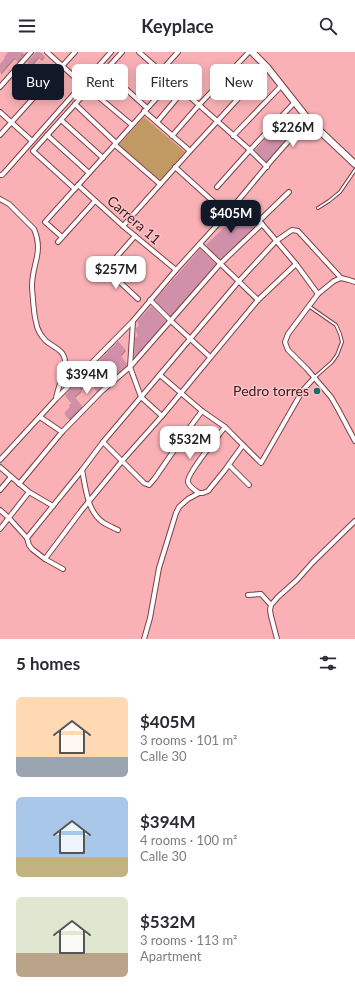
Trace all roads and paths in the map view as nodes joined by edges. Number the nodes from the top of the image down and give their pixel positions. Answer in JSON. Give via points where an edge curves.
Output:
{"nodes":[{"id":1,"x":31,"y":52,"type":"edge"},
{"id":2,"x":47,"y":52,"type":"edge"},
{"id":3,"x":75,"y":52,"type":"edge"},
{"id":4,"x":111,"y":52,"type":"edge"},
{"id":5,"x":122,"y":52,"type":"edge"},
{"id":6,"x":178,"y":52,"type":"edge"},
{"id":7,"x":250,"y":52,"type":"edge"},
{"id":8,"x":142,"y":53,"type":"edge"},
{"id":9,"x":60,"y":64,"type":"edge"},
{"id":10,"x":64,"y":64,"type":"edge"},
{"id":11,"x":100,"y":64,"type":"edge"},
{"id":12,"x":111,"y":64,"type":"edge"},
{"id":13,"x":154,"y":64,"type":"edge"},
{"id":14,"x":167,"y":64,"type":"edge"},
{"id":15,"x":264,"y":64,"type":"edge"},
{"id":16,"x":267,"y":67,"type":"edge"},
{"id":17,"x":64,"y":68,"type":"edge"},
{"id":18,"x":72,"y":75,"type":"edge"},
{"id":19,"x":282,"y":85,"type":"junction"},
{"id":20,"x":0,"y":88,"type":"edge"},
{"id":21,"x":128,"y":92,"type":"edge"},
{"id":22,"x":72,"y":95,"type":"edge"},
{"id":23,"x":32,"y":100,"type":"edge"},
{"id":24,"x":79,"y":100,"type":"edge"},
{"id":25,"x":102,"y":100,"type":"edge"},
{"id":26,"x":155,"y":100,"type":"edge"},
{"id":27,"x":175,"y":100,"type":"edge"},
{"id":28,"x":193,"y":100,"type":"edge"},
{"id":29,"x":236,"y":100,"type":"edge"},
{"id":30,"x":294,"y":103,"type":"junction"},
{"id":31,"x":75,"y":104,"type":"junction"},
{"id":32,"x":198,"y":105,"type":"junction"},
{"id":33,"x":146,"y":110,"type":"junction"},
{"id":34,"x":0,"y":112,"type":"edge"},
{"id":35,"x":308,"y":119,"type":"junction"},
{"id":36,"x":61,"y":120,"type":"junction"},
{"id":37,"x":217,"y":121,"type":"junction"},
{"id":38,"x":156,"y":122,"type":"junction"},
{"id":39,"x":11,"y":123,"type":"junction"},
{"id":40,"x":132,"y":125,"type":"junction"},
{"id":41,"x":0,"y":135,"type":"edge"},
{"id":42,"x":46,"y":135,"type":"junction"},
{"id":43,"x":172,"y":136,"type":"junction"},
{"id":44,"x":233,"y":136,"type":"junction"},
{"id":45,"x":32,"y":141,"type":"junction"},
{"id":46,"x":116,"y":144,"type":"junction"},
{"id":47,"x":250,"y":150,"type":"junction"},
{"id":48,"x":190,"y":151,"type":"junction"},
{"id":49,"x":102,"y":158,"type":"junction"},
{"id":50,"x":355,"y":164,"type":"edge"},
{"id":51,"x":176,"y":167,"type":"junction"},
{"id":52,"x":267,"y":167,"type":"junction"},
{"id":53,"x":355,"y":170,"type":"edge"},
{"id":54,"x":89,"y":173,"type":"junction"},
{"id":55,"x":0,"y":174,"type":"edge"},
{"id":56,"x":160,"y":184,"type":"junction"},
{"id":57,"x":76,"y":187,"type":"junction"},
{"id":58,"x":217,"y":187,"type":"dead end"},
{"id":59,"x":289,"y":192,"type":"dead end"},
{"id":60,"x":0,"y":199,"type":"edge"},
{"id":61,"x":95,"y":201,"type":"junction"},
{"id":62,"x":238,"y":201,"type":"junction"},
{"id":63,"x":318,"y":208,"type":"dead end"},
{"id":64,"x":227,"y":214,"type":"junction"},
{"id":65,"x":260,"y":223,"type":"junction"},
{"id":66,"x":123,"y":226,"type":"junction"},
{"id":67,"x":135,"y":236,"type":"junction"},
{"id":68,"x":62,"y":238,"type":"junction"},
{"id":69,"x":276,"y":241,"type":"junction"},
{"id":70,"x":58,"y":242,"type":"dead end"},
{"id":71,"x":200,"y":244,"type":"junction"},
{"id":72,"x":220,"y":264,"type":"junction"},
{"id":73,"x":296,"y":264,"type":"junction"},
{"id":74,"x":176,"y":270,"type":"junction"},
{"id":75,"x":341,"y":278,"type":"junction"},
{"id":76,"x":239,"y":281,"type":"junction"},
{"id":77,"x":355,"y":282,"type":"edge"},
{"id":78,"x":318,"y":294,"type":"junction"},
{"id":79,"x":138,"y":299,"type":"dead end"},
{"id":80,"x":150,"y":300,"type":"junction"},
{"id":81,"x":258,"y":300,"type":"junction"},
{"id":82,"x":309,"y":306,"type":"junction"},
{"id":83,"x":171,"y":321,"type":"junction"},
{"id":84,"x":132,"y":322,"type":"junction"},
{"id":85,"x":190,"y":339,"type":"junction"},
{"id":86,"x":210,"y":357,"type":"junction"},
{"id":87,"x":130,"y":367,"type":"junction"},
{"id":88,"x":160,"y":375,"type":"junction"},
{"id":89,"x":315,"y":377,"type":"junction"},
{"id":90,"x":181,"y":393,"type":"junction"},
{"id":91,"x":142,"y":398,"type":"junction"},
{"id":92,"x":56,"y":399,"type":"junction"},
{"id":93,"x":202,"y":410,"type":"junction"},
{"id":94,"x":162,"y":416,"type":"junction"},
{"id":95,"x":40,"y":417,"type":"junction"},
{"id":96,"x":225,"y":427,"type":"junction"},
{"id":97,"x":62,"y":432,"type":"junction"},
{"id":98,"x":355,"y":441,"type":"edge"},
{"id":99,"x":103,"y":442,"type":"junction"},
{"id":100,"x":243,"y":445,"type":"junction"},
{"id":101,"x":0,"y":460,"type":"edge"},
{"id":102,"x":122,"y":461,"type":"junction"},
{"id":103,"x":229,"y":465,"type":"junction"},
{"id":104,"x":0,"y":467,"type":"edge"},
{"id":105,"x":82,"y":470,"type":"junction"},
{"id":106,"x":11,"y":477,"type":"junction"},
{"id":107,"x":20,"y":484,"type":"junction"},
{"id":108,"x":249,"y":485,"type":"dead end"},
{"id":109,"x":0,"y":490,"type":"edge"},
{"id":110,"x":29,"y":492,"type":"junction"},
{"id":111,"x":199,"y":494,"type":"junction"},
{"id":112,"x":88,"y":502,"type":"junction"},
{"id":113,"x":53,"y":506,"type":"junction"},
{"id":114,"x":0,"y":510,"type":"edge"},
{"id":115,"x":9,"y":518,"type":"junction"},
{"id":116,"x":355,"y":521,"type":"edge"},
{"id":117,"x":0,"y":529,"type":"edge"},
{"id":118,"x":118,"y":530,"type":"dead end"},
{"id":119,"x":27,"y":538,"type":"junction"},
{"id":120,"x":45,"y":559,"type":"junction"},
{"id":121,"x":63,"y":569,"type":"dead end"},
{"id":122,"x":248,"y":595,"type":"dead end"},
{"id":123,"x":271,"y":605,"type":"junction"},
{"id":124,"x":144,"y":639,"type":"edge"},
{"id":125,"x":278,"y":639,"type":"edge"}],
"edges":[{"from":1,"to":20,"type":"street"},
{"from":2,"to":9,"type":"street"},
{"from":3,"to":10,"type":"street"},
{"from":4,"to":11,"type":"street"},
{"from":5,"to":12,"type":"street"},
{"from":6,"to":14,"type":"street"},
{"from":7,"to":15,"type":"street"},
{"from":7,"to":32,"type":"street"},
{"from":8,"to":13,"type":"street"},
{"from":16,"to":19,"type":"street"},
{"from":17,"to":18,"type":"street"},
{"from":19,"to":30,"type":"street"},
{"from":19,"to":44,"type":"street"},
{"from":21,"to":33,"type":"street"},
{"from":22,"to":45,"type":"street"},
{"from":23,"to":39,"type":"street"},
{"from":24,"to":31,"type":"street"},
{"from":25,"to":40,"type":"street"},
{"from":26,"to":33,"type":"street"},
{"from":27,"to":38,"type":"street"},
{"from":28,"to":32,"type":"street"},
{"from":29,"to":37,"type":"street"},
{"from":30,"to":35,"type":"street"},
{"from":30,"to":47,"type":"street"},
{"from":31,"to":36,"type":"street"},
{"from":31,"to":46,"type":"street"},
{"from":32,"to":37,"type":"street"},
{"from":32,"to":43,"type":"street"},
{"from":33,"to":38,"type":"street"},
{"from":33,"to":40,"type":"street"},
{"from":34,"to":39,"type":"street"},
{"from":35,"to":50,"type":"street"},
{"from":35,"to":52,"type":"street"},
{"from":36,"to":42,"type":"street"},
{"from":36,"to":49,"type":"street"},
{"from":37,"to":44,"type":"street"},
{"from":37,"to":48,"type":"street"},
{"from":38,"to":43,"type":"street"},
{"from":39,"to":41,"type":"street"},
{"from":39,"to":45,"type":"street"},
{"from":40,"to":46,"type":"street"},
{"from":42,"to":54,"type":"street"},
{"from":42,"to":57,"type":"street","name":"Carrera 11","via":[[33,150]]},
{"from":43,"to":48,"type":"street"},
{"from":44,"to":47,"type":"street"},
{"from":45,"to":55,"type":"street","via":[[4,173]]},
{"from":46,"to":49,"type":"street"},
{"from":46,"to":56,"type":"street"},
{"from":47,"to":52,"type":"street"},
{"from":47,"to":58,"type":"street"},
{"from":48,"to":51,"type":"street"},
{"from":49,"to":54,"type":"street"},
{"from":51,"to":56,"type":"street"},
{"from":51,"to":64,"type":"street"},
{"from":52,"to":62,"type":"street"},
{"from":53,"to":63,"type":"lane","via":[[340,192]]},
{"from":54,"to":57,"type":"street"},
{"from":56,"to":66,"type":"street"},
{"from":57,"to":61,"type":"street","name":"Carrera 11"},
{"from":57,"to":68,"type":"street","via":[[45,222]]},
{"from":59,"to":65,"type":"street"},
{"from":60,"to":92,"type":"street","via":[[9,204],[36,234],[38,250],[32,286],[36,323],[45,340],[60,350],[65,359]]},
{"from":61,"to":66,"type":"street","name":"Carrera 11"},
{"from":61,"to":68,"type":"street"},
{"from":62,"to":64,"type":"street"},
{"from":62,"to":65,"type":"street"},
{"from":64,"to":71,"type":"street"},
{"from":65,"to":69,"type":"street"},
{"from":65,"to":72,"type":"street"},
{"from":66,"to":67,"type":"street","name":"Carrera 11"},
{"from":67,"to":74,"type":"street","name":"Carrera 11"},
{"from":67,"to":79,"type":"street","via":[[106,269]]},
{"from":68,"to":70,"type":"street"},
{"from":69,"to":73,"type":"street"},
{"from":69,"to":75,"type":"street","via":[[292,230],[298,231]]},
{"from":69,"to":76,"type":"street"},
{"from":71,"to":72,"type":"street"},
{"from":71,"to":74,"type":"street"},
{"from":72,"to":76,"type":"street"},
{"from":72,"to":83,"type":"street"},
{"from":73,"to":78,"type":"street"},
{"from":73,"to":81,"type":"street"},
{"from":74,"to":80,"type":"street"},
{"from":75,"to":77,"type":"street"},
{"from":75,"to":78,"type":"street"},
{"from":76,"to":81,"type":"street"},
{"from":76,"to":85,"type":"street"},
{"from":78,"to":82,"type":"street"},
{"from":80,"to":83,"type":"street"},
{"from":80,"to":84,"type":"street"},
{"from":81,"to":86,"type":"street"},
{"from":82,"to":89,"type":"street","via":[[285,342],[288,350]]},
{"from":82,"to":89,"type":"lane","via":[[336,325],[342,342],[332,362]]},
{"from":83,"to":85,"type":"street"},
{"from":83,"to":87,"type":"street"},
{"from":84,"to":87,"type":"street"},
{"from":84,"to":92,"type":"street"},
{"from":85,"to":86,"type":"street"},
{"from":85,"to":88,"type":"street"},
{"from":86,"to":90,"type":"street"},
{"from":87,"to":91,"type":"street"},
{"from":87,"to":97,"type":"street"},
{"from":88,"to":90,"type":"street"},
{"from":88,"to":91,"type":"street"},
{"from":89,"to":98,"type":"street","via":[[331,397]]},
{"from":89,"to":100,"type":"street","via":[[303,390],[261,462]]},
{"from":90,"to":93,"type":"street"},
{"from":90,"to":94,"type":"street"},
{"from":91,"to":94,"type":"street"},
{"from":91,"to":99,"type":"street"},
{"from":92,"to":95,"type":"street"},
{"from":93,"to":96,"type":"street"},
{"from":93,"to":102,"type":"street","via":[[149,485],[144,484]]},
{"from":94,"to":102,"type":"street"},
{"from":95,"to":97,"type":"street"},
{"from":95,"to":101,"type":"street"},
{"from":96,"to":100,"type":"street"},
{"from":96,"to":111,"type":"street","via":[[188,480],[188,484]]},
{"from":97,"to":107,"type":"street"},
{"from":99,"to":102,"type":"street"},
{"from":99,"to":105,"type":"street"},
{"from":100,"to":103,"type":"street"},
{"from":102,"to":112,"type":"street"},
{"from":103,"to":108,"type":"street"},
{"from":103,"to":111,"type":"street","via":[[208,491]]},
{"from":104,"to":106,"type":"street"},
{"from":105,"to":112,"type":"street"},
{"from":105,"to":113,"type":"street"},
{"from":106,"to":107,"type":"street"},
{"from":106,"to":109,"type":"street"},
{"from":107,"to":110,"type":"street"},
{"from":110,"to":113,"type":"street"},
{"from":110,"to":115,"type":"street"},
{"from":111,"to":124,"type":"street","via":[[188,499],[176,513],[159,568]]},
{"from":112,"to":118,"type":"street","via":[[103,522]]},
{"from":112,"to":120,"type":"street"},
{"from":113,"to":119,"type":"street"},
{"from":114,"to":115,"type":"street"},
{"from":115,"to":117,"type":"street"},
{"from":115,"to":119,"type":"street"},
{"from":116,"to":123,"type":"street"},
{"from":119,"to":120,"type":"street","via":[[29,545]]},
{"from":120,"to":121,"type":"street"},
{"from":122,"to":123,"type":"street","via":[[261,594]]},
{"from":123,"to":125,"type":"street","via":[[271,616]]}]}
